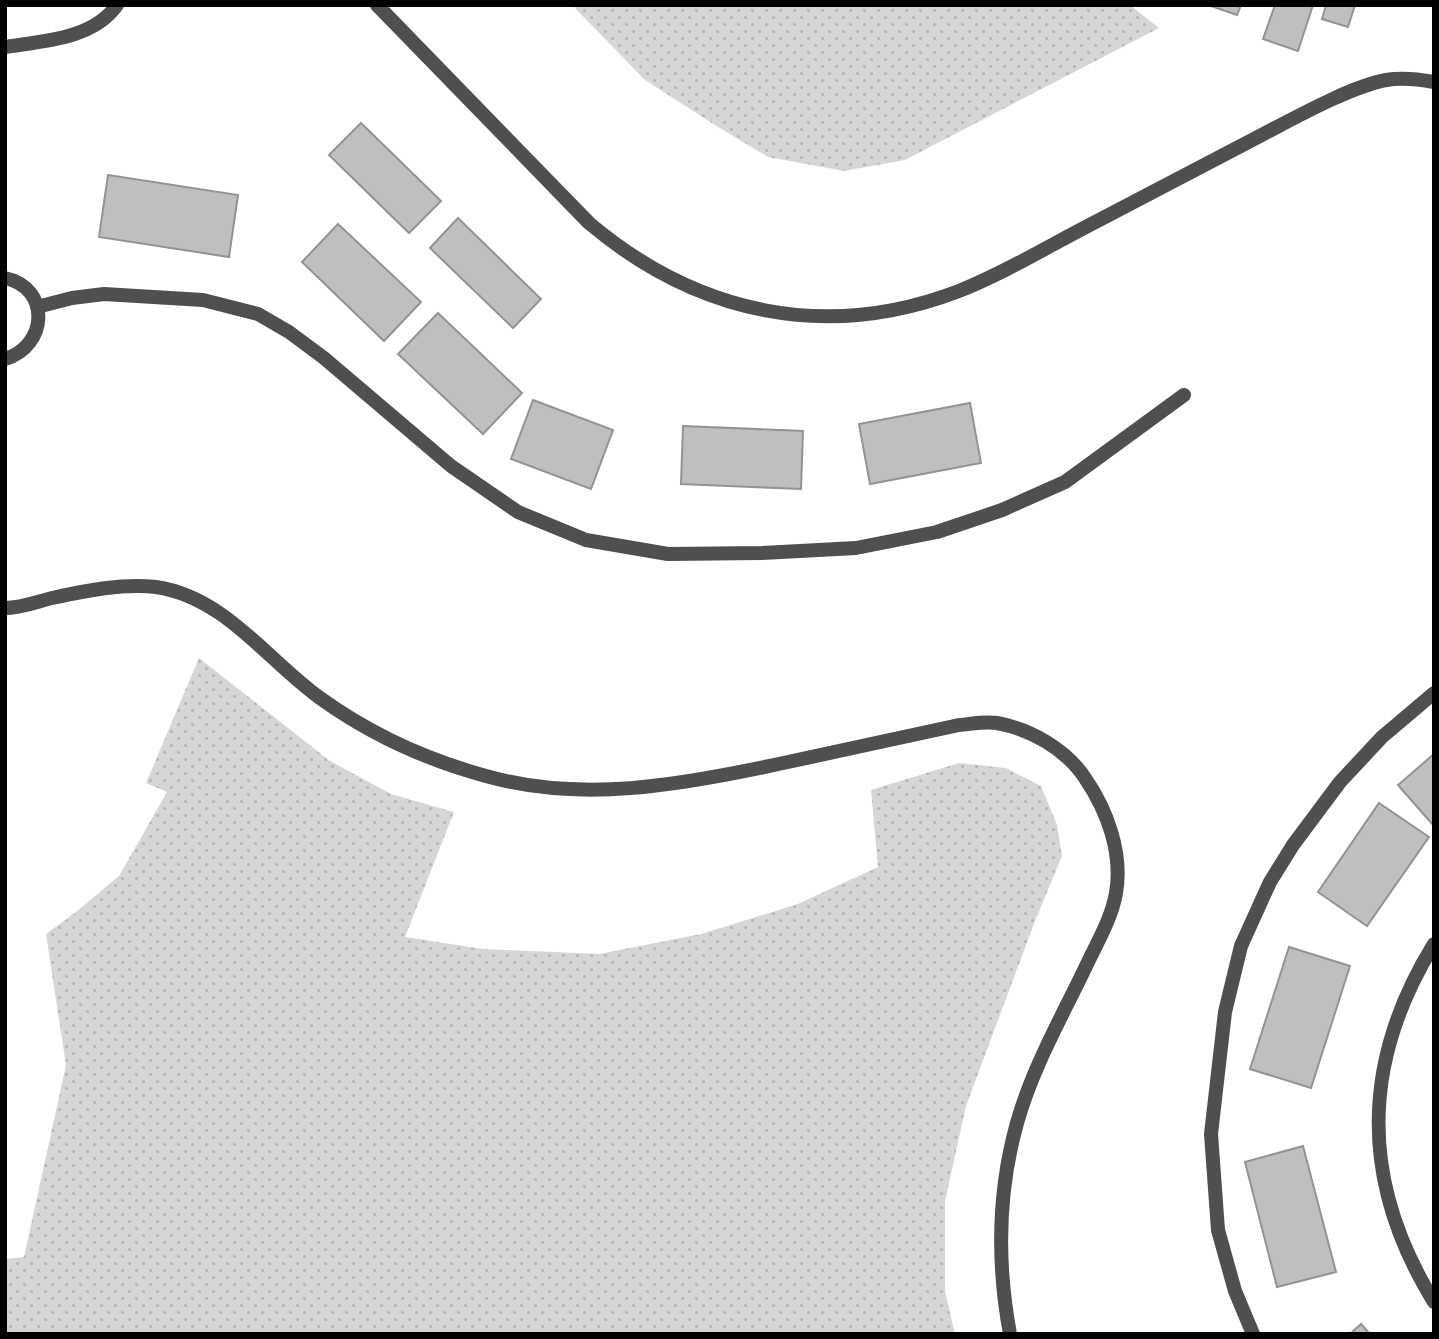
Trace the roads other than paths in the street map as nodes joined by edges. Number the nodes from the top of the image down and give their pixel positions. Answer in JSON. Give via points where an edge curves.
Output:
{"nodes":[{"id":1,"x":117,"y":5,"type":"edge"},
{"id":2,"x":377,"y":5,"type":"edge"},
{"id":3,"x":5,"y":47,"type":"edge"},
{"id":4,"x":1434,"y":82,"type":"edge"},
{"id":5,"x":5,"y":278,"type":"edge"},
{"id":6,"x":37,"y":307,"type":"junction"},
{"id":7,"x":5,"y":359,"type":"edge"},
{"id":8,"x":1184,"y":395,"type":"dead end"},
{"id":9,"x":5,"y":607,"type":"edge"},
{"id":10,"x":1434,"y":693,"type":"edge"},
{"id":11,"x":1434,"y":944,"type":"edge"},
{"id":12,"x":1434,"y":1302,"type":"edge"},
{"id":13,"x":1010,"y":1334,"type":"edge"},
{"id":14,"x":1253,"y":1334,"type":"edge"}],
"edges":[{"from":1,"to":3,"type":"street","via":[[99,25],[53,40]]},
{"from":2,"to":4,"type":"street","via":[[618,248],[704,294],[752,309],[799,315],[898,310],[960,290],[1360,88],[1387,80]]},
{"from":5,"to":6,"type":"street","via":[[29,292]]},
{"from":6,"to":7,"type":"street","via":[[34,339],[25,350]]},
{"from":6,"to":8,"type":"street","via":[[104,294],[203,300],[258,314],[324,358],[451,466],[518,512],[586,540],[668,554],[856,548],[937,532],[1065,482]]},
{"from":9,"to":13,"type":"street","via":[[127,586],[179,592],[223,615],[321,699],[397,745],[489,777],[541,786],[592,791],[654,788],[959,725],[995,723],[1026,731],[1056,748],[1079,768],[1096,793],[1116,856],[1116,893],[1105,926],[1046,1046],[1017,1123],[1002,1208],[1003,1291]]},
{"from":10,"to":14,"type":"street","via":[[1382,737],[1340,782],[1287,854],[1241,946],[1225,1012],[1211,1134],[1218,1230]]},
{"from":11,"to":12,"type":"street","via":[[1397,1020],[1377,1107],[1386,1193],[1412,1267]]}]}
